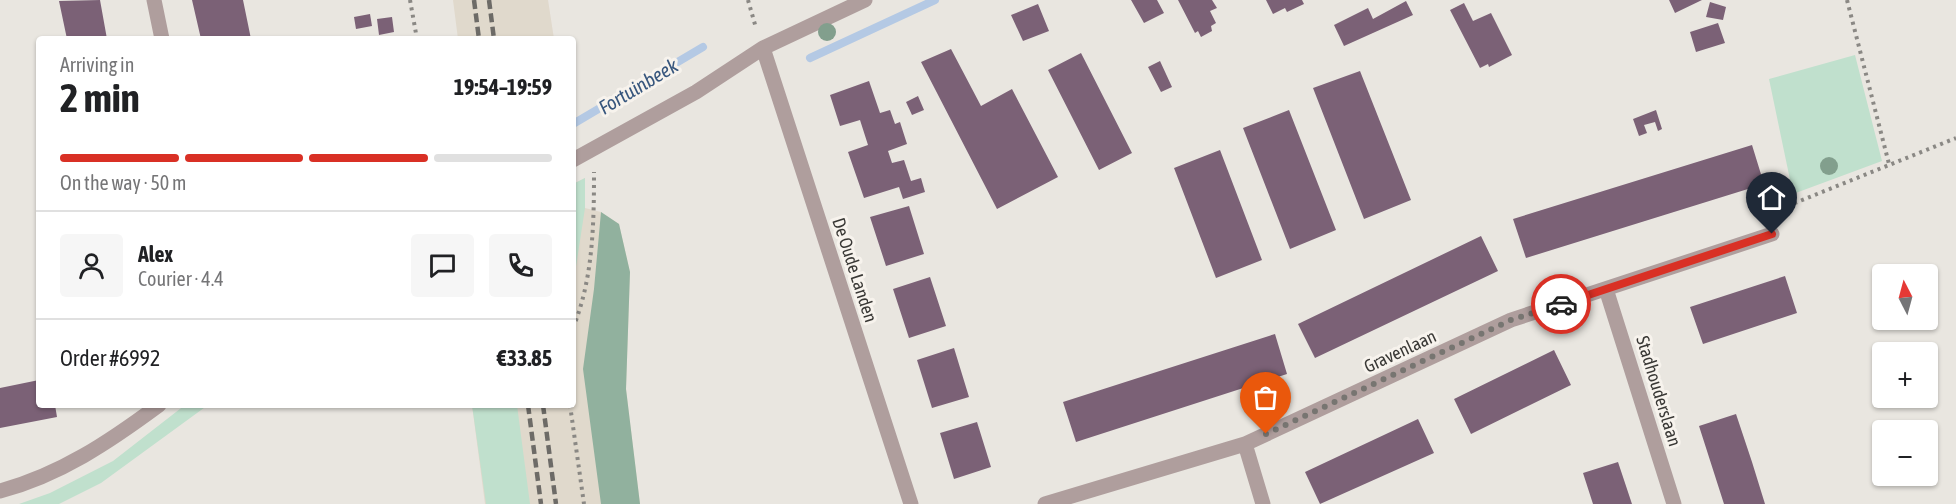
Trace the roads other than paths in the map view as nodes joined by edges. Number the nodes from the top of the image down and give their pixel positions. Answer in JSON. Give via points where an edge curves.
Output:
{"nodes":[{"id":1,"x":154,"y":0,"type":"edge"},
{"id":2,"x":865,"y":0,"type":"edge"},
{"id":3,"x":161,"y":36,"type":"edge"},
{"id":4,"x":763,"y":48,"type":"junction"},
{"id":5,"x":576,"y":158,"type":"edge"},
{"id":6,"x":1772,"y":234,"type":"road end"},
{"id":7,"x":1606,"y":289,"type":"junction"},
{"id":8,"x":155,"y":408,"type":"edge"},
{"id":9,"x":1245,"y":444,"type":"junction"},
{"id":10,"x":0,"y":491,"type":"edge"},
{"id":11,"x":911,"y":504,"type":"edge"},
{"id":12,"x":1045,"y":504,"type":"edge"},
{"id":13,"x":1263,"y":504,"type":"edge"},
{"id":14,"x":1674,"y":504,"type":"edge"}],
"edges":[{"from":1,"to":3,"type":"street"},
{"from":2,"to":4,"type":"street"},
{"from":4,"to":5,"type":"street","via":[[696,92]]},
{"from":4,"to":11,"type":"street","name":"De Oude Landen"},
{"from":6,"to":7,"type":"street","name":"Gravenlaan"},
{"from":7,"to":9,"type":"street","name":"Gravenlaan","via":[[1511,320]]},
{"from":7,"to":14,"type":"street","name":"Stadhouderslaan"},
{"from":8,"to":10,"type":"street","via":[[95,450],[55,472]]},
{"from":9,"to":12,"type":"street","name":"Gravenlaan"},
{"from":9,"to":13,"type":"street"}]}
